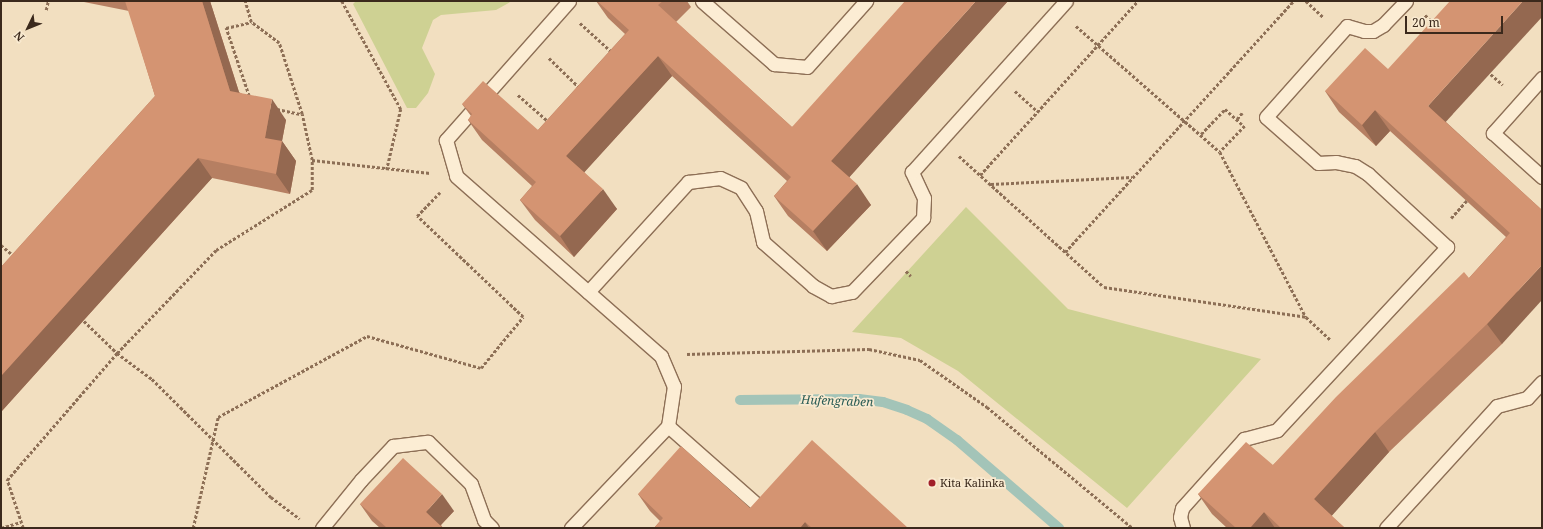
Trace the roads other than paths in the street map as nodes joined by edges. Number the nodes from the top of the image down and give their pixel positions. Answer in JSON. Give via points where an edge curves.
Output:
{"nodes":[{"id":1,"x":702,"y":1,"type":"edge"},
{"id":2,"x":866,"y":1,"type":"edge"},
{"id":3,"x":1406,"y":1,"type":"edge"},
{"id":4,"x":566,"y":4,"type":"edge"},
{"id":5,"x":1062,"y":6,"type":"edge"},
{"id":6,"x":1542,"y":78,"type":"edge"},
{"id":7,"x":1542,"y":177,"type":"edge"},
{"id":8,"x":588,"y":292,"type":"junction"},
{"id":9,"x":1542,"y":382,"type":"edge"},
{"id":10,"x":668,"y":426,"type":"junction"},
{"id":11,"x":754,"y":502,"type":"edge"},
{"id":12,"x":322,"y":528,"type":"edge"},
{"id":13,"x":492,"y":528,"type":"edge"},
{"id":14,"x":571,"y":528,"type":"edge"},
{"id":15,"x":1184,"y":528,"type":"edge"},
{"id":16,"x":1386,"y":528,"type":"edge"}],
"edges":[{"from":1,"to":2,"type":"lane","via":[[774,64],[807,67]]},
{"from":3,"to":15,"type":"lane","via":[[1383,25],[1373,31],[1347,26],[1266,117],[1318,163],[1336,162],[1355,166],[1368,174],[1447,247],[1277,430],[1244,439],[1182,508],[1180,517]]},
{"from":4,"to":8,"type":"lane","via":[[446,140],[456,176]]},
{"from":5,"to":8,"type":"lane","via":[[912,172],[924,198],[923,218],[852,292],[830,296],[813,286],[763,242],[756,211],[741,188],[720,178],[688,182]]},
{"from":6,"to":7,"type":"lane","via":[[1493,132]]},
{"from":8,"to":10,"type":"lane","via":[[661,356],[674,386]]},
{"from":9,"to":16,"type":"lane","via":[[1527,398],[1497,406]]},
{"from":10,"to":11,"type":"lane"},
{"from":10,"to":14,"type":"lane"},
{"from":12,"to":13,"type":"lane","via":[[393,446],[428,442],[471,484],[484,520]]}]}
